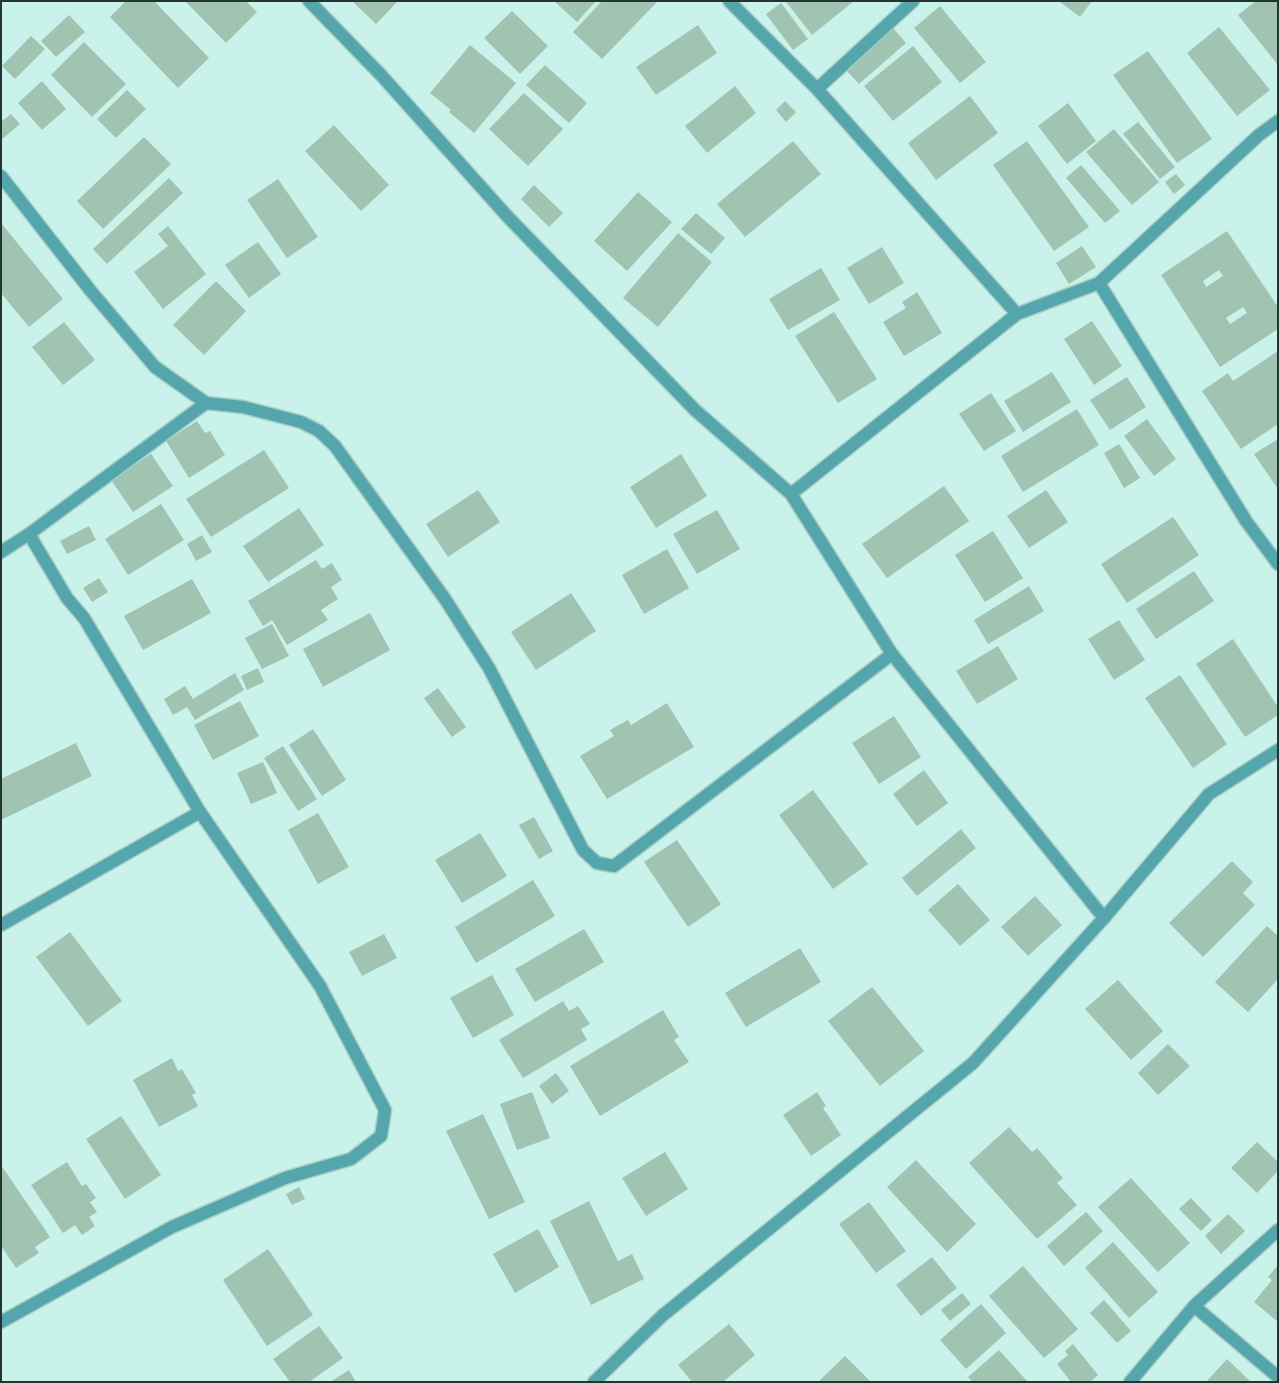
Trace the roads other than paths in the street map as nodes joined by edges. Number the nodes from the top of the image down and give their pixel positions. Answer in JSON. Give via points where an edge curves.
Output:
{"nodes":[{"id":1,"x":309,"y":1,"type":"edge"},
{"id":2,"x":729,"y":1,"type":"edge"},
{"id":3,"x":913,"y":1,"type":"edge"},
{"id":4,"x":817,"y":89,"type":"junction"},
{"id":5,"x":1278,"y":121,"type":"edge"},
{"id":6,"x":1,"y":176,"type":"edge"},
{"id":7,"x":1099,"y":284,"type":"junction"},
{"id":8,"x":1017,"y":314,"type":"junction"},
{"id":9,"x":206,"y":403,"type":"junction"},
{"id":10,"x":790,"y":494,"type":"junction"},
{"id":11,"x":29,"y":534,"type":"junction"},
{"id":12,"x":1,"y":552,"type":"edge"},
{"id":13,"x":1278,"y":564,"type":"edge"},
{"id":14,"x":892,"y":654,"type":"junction"},
{"id":15,"x":1278,"y":750,"type":"edge"},
{"id":16,"x":200,"y":812,"type":"junction"},
{"id":17,"x":1104,"y":918,"type":"junction"},
{"id":18,"x":1,"y":925,"type":"edge"},
{"id":19,"x":1278,"y":1230,"type":"edge"},
{"id":20,"x":1194,"y":1306,"type":"junction"},
{"id":21,"x":1,"y":1322,"type":"edge"},
{"id":22,"x":1278,"y":1377,"type":"edge"},
{"id":23,"x":594,"y":1382,"type":"edge"},
{"id":24,"x":1130,"y":1382,"type":"edge"}],
"edges":[{"from":1,"to":10,"type":"street","via":[[381,75],[507,216],[688,404]]},
{"from":2,"to":4,"type":"street"},
{"from":3,"to":4,"type":"street"},
{"from":4,"to":8,"type":"street"},
{"from":5,"to":7,"type":"street","via":[[1260,134]]},
{"from":6,"to":9,"type":"street","via":[[156,368]]},
{"from":7,"to":8,"type":"street"},
{"from":7,"to":13,"type":"street","via":[[1246,521]]},
{"from":8,"to":10,"type":"street"},
{"from":9,"to":11,"type":"street"},
{"from":9,"to":14,"type":"street","via":[[301,422],[319,431],[335,446],[489,668],[583,850],[597,863],[614,866]]},
{"from":10,"to":14,"type":"street"},
{"from":11,"to":12,"type":"street"},
{"from":11,"to":16,"type":"street","via":[[84,618]]},
{"from":14,"to":17,"type":"street"},
{"from":15,"to":17,"type":"street","via":[[1209,794]]},
{"from":16,"to":18,"type":"street"},
{"from":16,"to":21,"type":"street","via":[[320,986],[385,1110],[381,1136],[352,1159],[285,1178],[172,1227]]},
{"from":17,"to":23,"type":"street","via":[[973,1063],[662,1316]]},
{"from":19,"to":20,"type":"street"},
{"from":20,"to":22,"type":"street"},
{"from":20,"to":24,"type":"street"}]}
